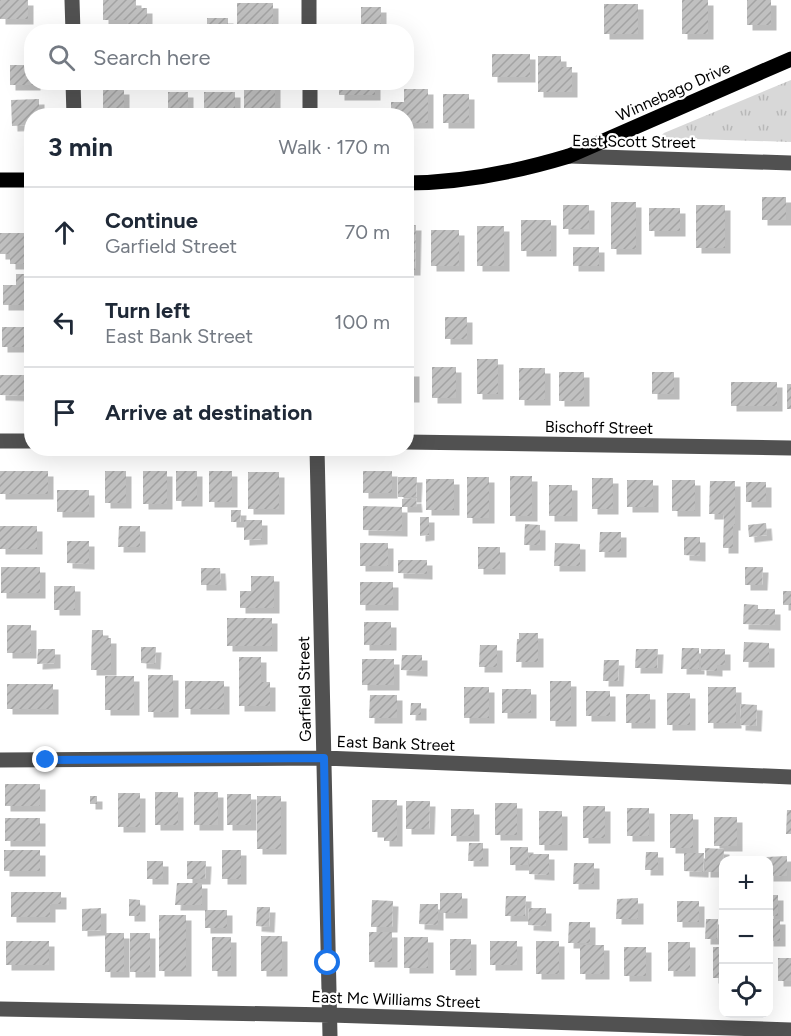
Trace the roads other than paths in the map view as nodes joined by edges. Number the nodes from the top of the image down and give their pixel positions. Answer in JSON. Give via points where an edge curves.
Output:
{"nodes":[{"id":1,"x":72,"y":0,"type":"edge"},
{"id":2,"x":309,"y":0,"type":"edge"},
{"id":3,"x":73,"y":24,"type":"edge"},
{"id":4,"x":309,"y":24,"type":"edge"},
{"id":5,"x":791,"y":59,"type":"edge"},
{"id":6,"x":73,"y":90,"type":"edge"},
{"id":7,"x":310,"y":90,"type":"edge"},
{"id":8,"x":74,"y":108,"type":"edge"},
{"id":9,"x":310,"y":108,"type":"edge"},
{"id":10,"x":569,"y":156,"type":"junction"},
{"id":11,"x":791,"y":163,"type":"edge"},
{"id":12,"x":0,"y":180,"type":"edge"},
{"id":13,"x":24,"y":180,"type":"edge"},
{"id":14,"x":414,"y":182,"type":"edge"},
{"id":15,"x":0,"y":441,"type":"edge"},
{"id":16,"x":24,"y":441,"type":"edge"},
{"id":17,"x":414,"y":442,"type":"edge"},
{"id":18,"x":791,"y":448,"type":"edge"},
{"id":19,"x":317,"y":456,"type":"edge"},
{"id":20,"x":324,"y":758,"type":"junction"},
{"id":21,"x":0,"y":760,"type":"edge"},
{"id":22,"x":791,"y":777,"type":"edge"},
{"id":23,"x":0,"y":1008,"type":"edge"},
{"id":24,"x":330,"y":1015,"type":"junction"},
{"id":25,"x":791,"y":1030,"type":"edge"},
{"id":26,"x":633,"y":1031,"type":"edge"},
{"id":27,"x":330,"y":1036,"type":"edge"}],
"edges":[{"from":1,"to":3,"type":"street"},
{"from":2,"to":4,"type":"street"},
{"from":5,"to":10,"type":"main road","name":"Winnebago Drive"},
{"from":6,"to":8,"type":"street"},
{"from":7,"to":9,"type":"street"},
{"from":10,"to":11,"type":"street","name":"East Scott Street"},
{"from":10,"to":14,"type":"main road","name":"East Scott Street","via":[[489,177]]},
{"from":12,"to":13,"type":"main road"},
{"from":15,"to":16,"type":"street"},
{"from":17,"to":18,"type":"street","name":"Bischoff Street"},
{"from":19,"to":20,"type":"street","name":"Garfield Street"},
{"from":20,"to":21,"type":"street","name":"East Bank Street"},
{"from":20,"to":22,"type":"street","name":"East Bank Street"},
{"from":20,"to":24,"type":"street","name":"Garfield Street"},
{"from":23,"to":24,"type":"street","name":"East Mc Williams Street"},
{"from":24,"to":26,"type":"street","name":"East Mc Williams Street"},
{"from":24,"to":27,"type":"street","name":"Garfield Street"},
{"from":25,"to":26,"type":"street","name":"East Mc Williams Street"}]}
